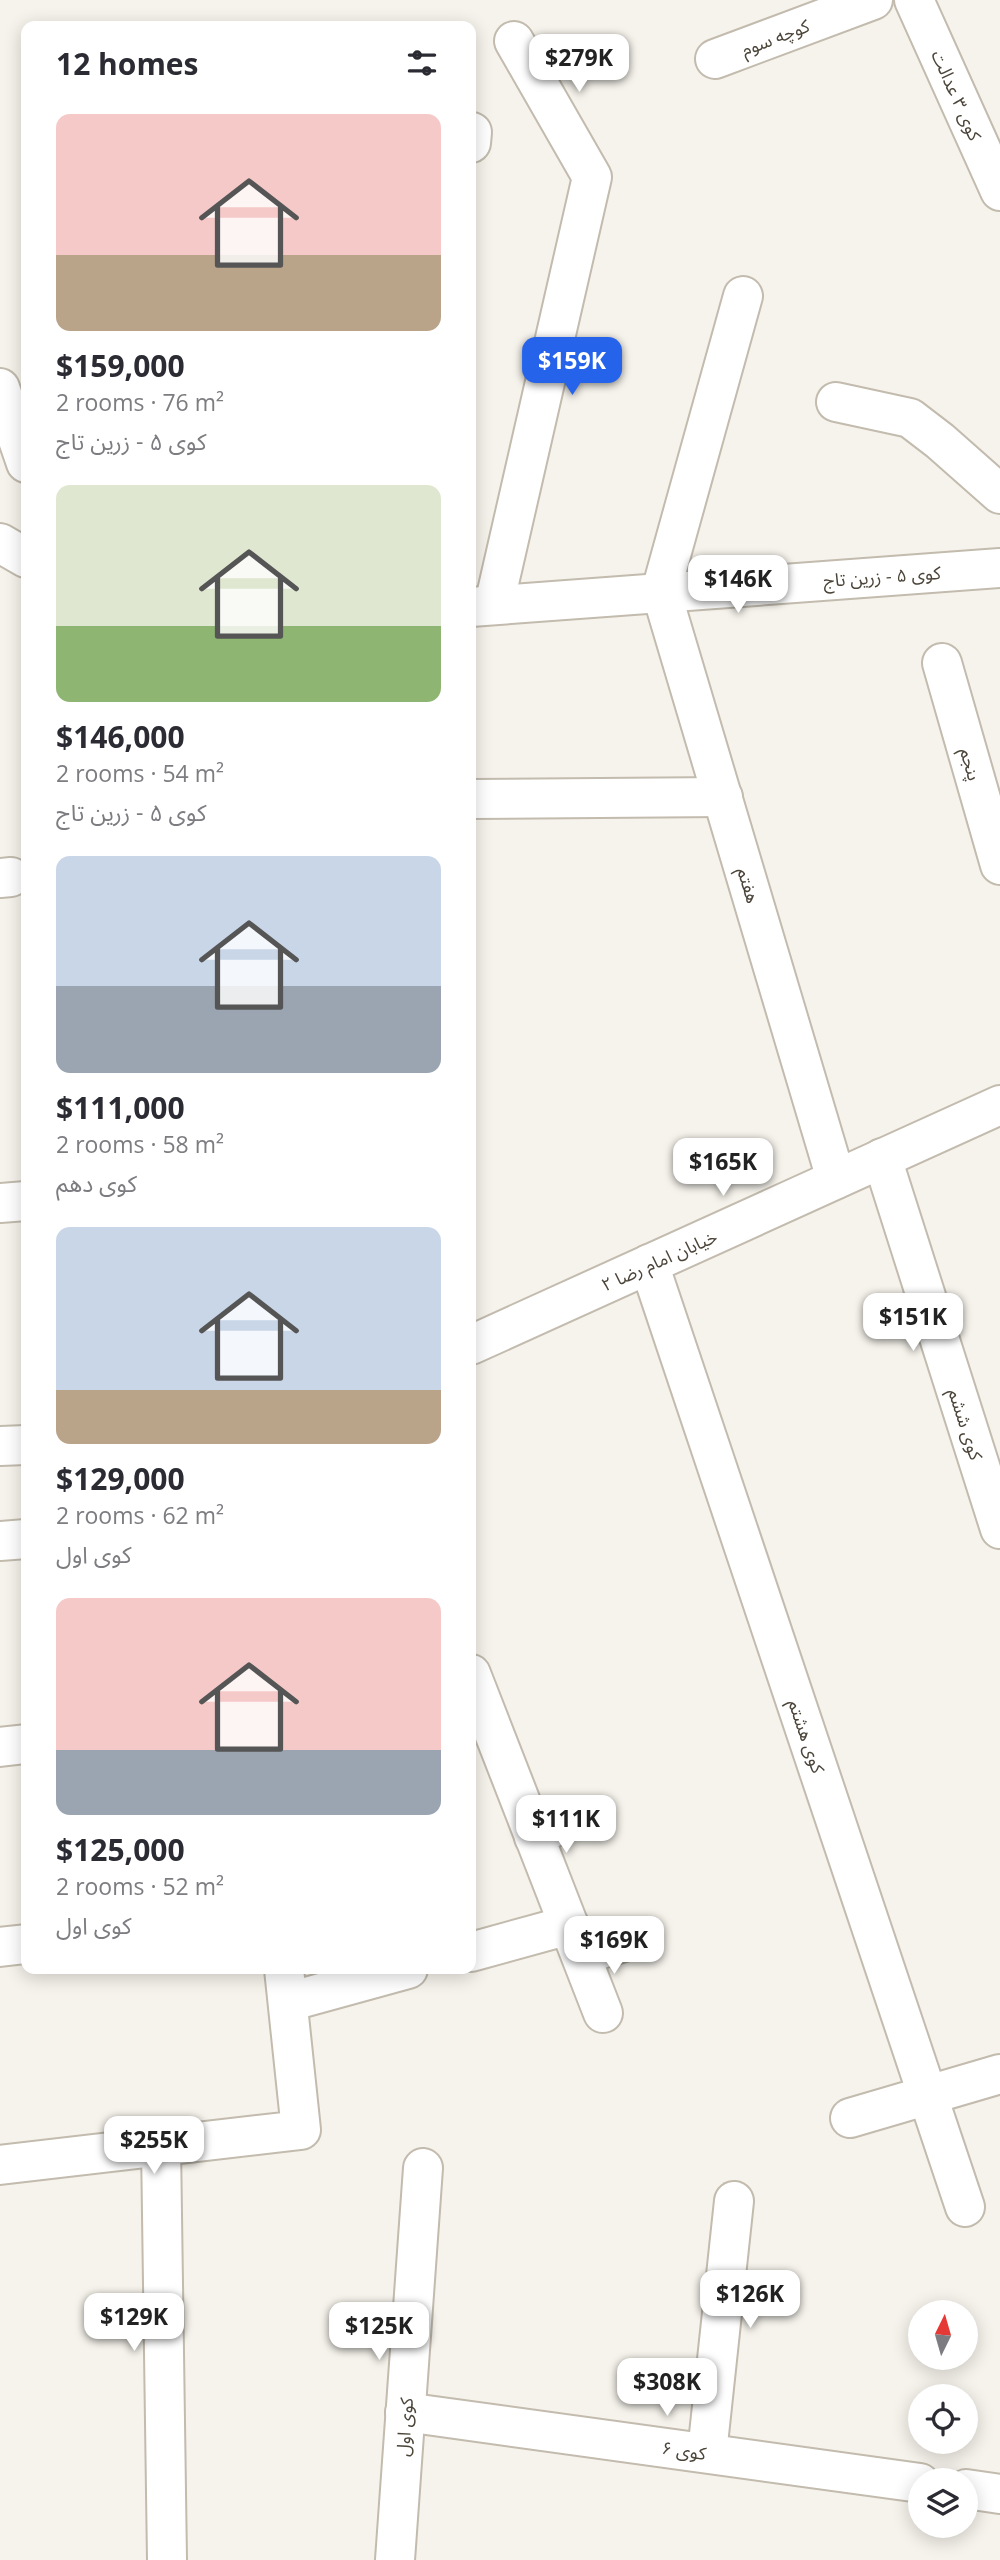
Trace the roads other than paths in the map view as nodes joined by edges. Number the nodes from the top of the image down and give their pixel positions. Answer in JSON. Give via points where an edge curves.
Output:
{"nodes":[{"id":1,"x":873,"y":0,"type":"edge"},
{"id":2,"x":914,"y":0,"type":"edge"},
{"id":3,"x":514,"y":41,"type":"dead end"},
{"id":4,"x":715,"y":59,"type":"dead end"},
{"id":5,"x":1000,"y":191,"type":"edge"},
{"id":6,"x":743,"y":296,"type":"dead end"},
{"id":7,"x":0,"y":388,"type":"edge"},
{"id":8,"x":836,"y":402,"type":"dead end"},
{"id":9,"x":21,"y":449,"type":"edge"},
{"id":10,"x":1000,"y":495,"type":"edge"},
{"id":11,"x":0,"y":543,"type":"edge"},
{"id":12,"x":21,"y":555,"type":"edge"},
{"id":13,"x":1000,"y":568,"type":"edge"},
{"id":14,"x":661,"y":591,"type":"junction"},
{"id":15,"x":482,"y":606,"type":"edge"},
{"id":16,"x":942,"y":663,"type":"dead end"},
{"id":17,"x":723,"y":797,"type":"junction"},
{"id":18,"x":476,"y":799,"type":"edge"},
{"id":19,"x":1000,"y":865,"type":"edge"},
{"id":20,"x":1000,"y":1105,"type":"edge"},
{"id":21,"x":882,"y":1158,"type":"junction"},
{"id":22,"x":836,"y":1179,"type":"junction"},
{"id":23,"x":21,"y":1201,"type":"edge"},
{"id":24,"x":0,"y":1203,"type":"edge"},
{"id":25,"x":649,"y":1264,"type":"junction"},
{"id":26,"x":476,"y":1343,"type":"edge"},
{"id":27,"x":21,"y":1445,"type":"edge"},
{"id":28,"x":0,"y":1446,"type":"edge"},
{"id":29,"x":1000,"y":1529,"type":"edge"},
{"id":30,"x":21,"y":1539,"type":"edge"},
{"id":31,"x":0,"y":1541,"type":"edge"},
{"id":32,"x":476,"y":1702,"type":"edge"},
{"id":33,"x":481,"y":1731,"type":"edge"},
{"id":34,"x":21,"y":1745,"type":"edge"},
{"id":35,"x":0,"y":1747,"type":"edge"},
{"id":36,"x":570,"y":1819,"type":"dead end"},
{"id":37,"x":534,"y":1838,"type":"junction"},
{"id":38,"x":575,"y":1940,"type":"junction"},
{"id":39,"x":631,"y":1940,"type":"dead end"},
{"id":40,"x":21,"y":1945,"type":"edge"},
{"id":41,"x":0,"y":1947,"type":"edge"},
{"id":42,"x":476,"y":1951,"type":"edge"},
{"id":43,"x":370,"y":1974,"type":"edge"},
{"id":44,"x":286,"y":1985,"type":"edge"},
{"id":45,"x":603,"y":2013,"type":"dead end"},
{"id":46,"x":1000,"y":2074,"type":"edge"},
{"id":47,"x":928,"y":2096,"type":"junction"},
{"id":48,"x":850,"y":2118,"type":"dead end"},
{"id":49,"x":161,"y":2145,"type":"junction"},
{"id":50,"x":0,"y":2165,"type":"edge"},
{"id":51,"x":423,"y":2168,"type":"dead end"},
{"id":52,"x":734,"y":2201,"type":"dead end"},
{"id":53,"x":965,"y":2207,"type":"dead end"},
{"id":54,"x":405,"y":2412,"type":"junction"},
{"id":55,"x":708,"y":2453,"type":"junction"},
{"id":56,"x":908,"y":2481,"type":"edge"},
{"id":57,"x":978,"y":2491,"type":"edge"},
{"id":58,"x":1000,"y":2494,"type":"edge"},
{"id":59,"x":167,"y":2560,"type":"edge"},
{"id":60,"x":395,"y":2560,"type":"edge"}],
"edges":[{"from":1,"to":4,"type":"street","name":"کوچه سوم"},
{"from":2,"to":5,"type":"street","name":"کوی ۳ عدالت"},
{"from":3,"to":15,"type":"street","via":[[592,177]]},
{"from":6,"to":14,"type":"street"},
{"from":7,"to":9,"type":"street"},
{"from":8,"to":10,"type":"street","via":[[910,418]]},
{"from":11,"to":12,"type":"street"},
{"from":13,"to":14,"type":"street","name":"کوی ۵ - زرین تاج"},
{"from":14,"to":15,"type":"street","name":"کوی ۵ - زرین تاج"},
{"from":14,"to":17,"type":"street","name":"هفتم"},
{"from":16,"to":19,"type":"street","name":"پنجم"},
{"from":17,"to":18,"type":"street"},
{"from":17,"to":22,"type":"street","name":"هفتم"},
{"from":20,"to":21,"type":"street","name":"خیابان امام رضا ۲"},
{"from":21,"to":22,"type":"street","name":"خیابان امام رضا ۲"},
{"from":21,"to":29,"type":"street","name":"کوی ششم"},
{"from":22,"to":25,"type":"street","name":"خیابان امام رضا ۲"},
{"from":23,"to":24,"type":"street"},
{"from":25,"to":26,"type":"street","name":"خیابان امام رضا ۲"},
{"from":25,"to":47,"type":"street","name":"کوی هشتم"},
{"from":27,"to":28,"type":"street"},
{"from":30,"to":31,"type":"street"},
{"from":32,"to":33,"type":"street"},
{"from":33,"to":37,"type":"street"},
{"from":34,"to":35,"type":"street"},
{"from":36,"to":37,"type":"street"},
{"from":37,"to":38,"type":"street"},
{"from":38,"to":39,"type":"street"},
{"from":38,"to":42,"type":"street"},
{"from":38,"to":45,"type":"street"},
{"from":40,"to":41,"type":"street"},
{"from":43,"to":44,"type":"street"},
{"from":44,"to":49,"type":"street","via":[[301,2130]]},
{"from":46,"to":47,"type":"street"},
{"from":47,"to":48,"type":"street"},
{"from":47,"to":53,"type":"street","name":"کوی هشتم"},
{"from":49,"to":50,"type":"street"},
{"from":49,"to":59,"type":"street"},
{"from":51,"to":54,"type":"street","name":"کوی اول"},
{"from":52,"to":55,"type":"street"},
{"from":54,"to":55,"type":"street","name":"کوی ۶"},
{"from":54,"to":60,"type":"street","name":"کوی اول"},
{"from":55,"to":56,"type":"street","name":"کوی ۶"},
{"from":57,"to":58,"type":"street"}]}
